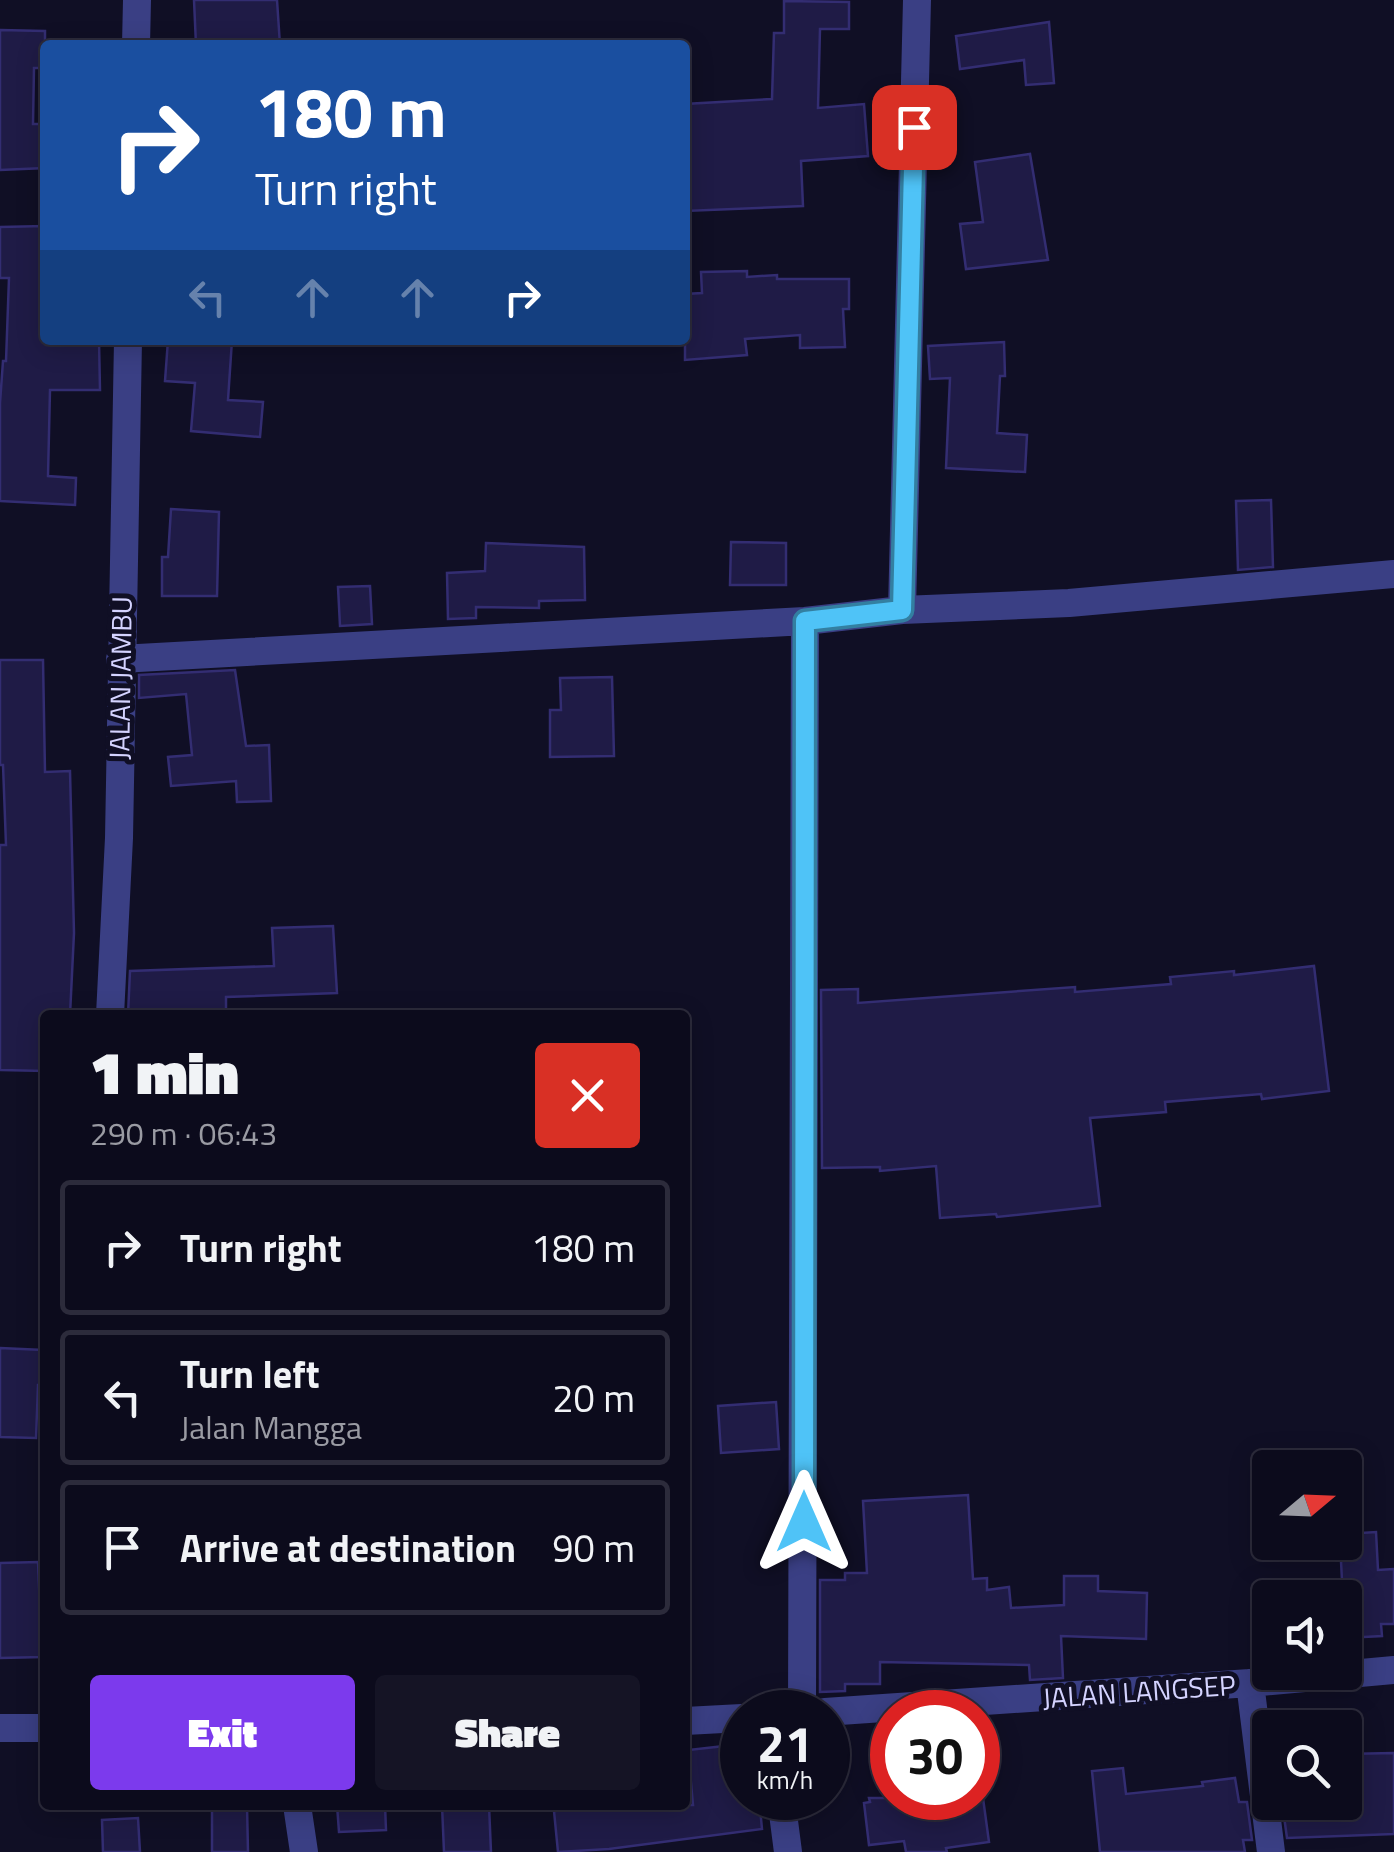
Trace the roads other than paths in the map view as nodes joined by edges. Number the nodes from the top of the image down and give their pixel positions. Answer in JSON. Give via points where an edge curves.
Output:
{"nodes":[{"id":1,"x":137,"y":0,"type":"edge"},
{"id":2,"x":917,"y":0,"type":"edge"},
{"id":3,"x":136,"y":40,"type":"edge"},
{"id":4,"x":128,"y":345,"type":"edge"},
{"id":5,"x":1394,"y":574,"type":"edge"},
{"id":6,"x":902,"y":610,"type":"junction"},
{"id":7,"x":805,"y":621,"type":"junction"},
{"id":8,"x":120,"y":658,"type":"junction"},
{"id":9,"x":110,"y":1010,"type":"edge"},
{"id":10,"x":1394,"y":1670,"type":"edge"},
{"id":11,"x":1250,"y":1684,"type":"junction"},
{"id":12,"x":802,"y":1690,"type":"edge"},
{"id":13,"x":850,"y":1710,"type":"edge"},
{"id":14,"x":720,"y":1719,"type":"edge"},
{"id":15,"x":690,"y":1721,"type":"edge"},
{"id":16,"x":0,"y":1728,"type":"edge"},
{"id":17,"x":40,"y":1728,"type":"edge"},
{"id":18,"x":298,"y":1810,"type":"edge"},
{"id":19,"x":784,"y":1820,"type":"edge"},
{"id":20,"x":304,"y":1852,"type":"edge"},
{"id":21,"x":788,"y":1852,"type":"edge"},
{"id":22,"x":1271,"y":1852,"type":"edge"}],
"edges":[{"from":1,"to":3,"type":"street"},
{"from":2,"to":6,"type":"street"},
{"from":4,"to":8,"type":"street","name":"JALAN JAMBU"},
{"from":5,"to":6,"type":"street","via":[[1069,604]]},
{"from":6,"to":7,"type":"street"},
{"from":7,"to":8,"type":"street"},
{"from":7,"to":12,"type":"street"},
{"from":8,"to":9,"type":"street","name":"JALAN JAMBU"},
{"from":10,"to":11,"type":"street","name":"JALAN LANGSEP"},
{"from":11,"to":13,"type":"street","name":"JALAN LANGSEP"},
{"from":11,"to":22,"type":"street"},
{"from":14,"to":15,"type":"street"},
{"from":16,"to":17,"type":"street"},
{"from":18,"to":20,"type":"street"},
{"from":19,"to":21,"type":"street"}]}
